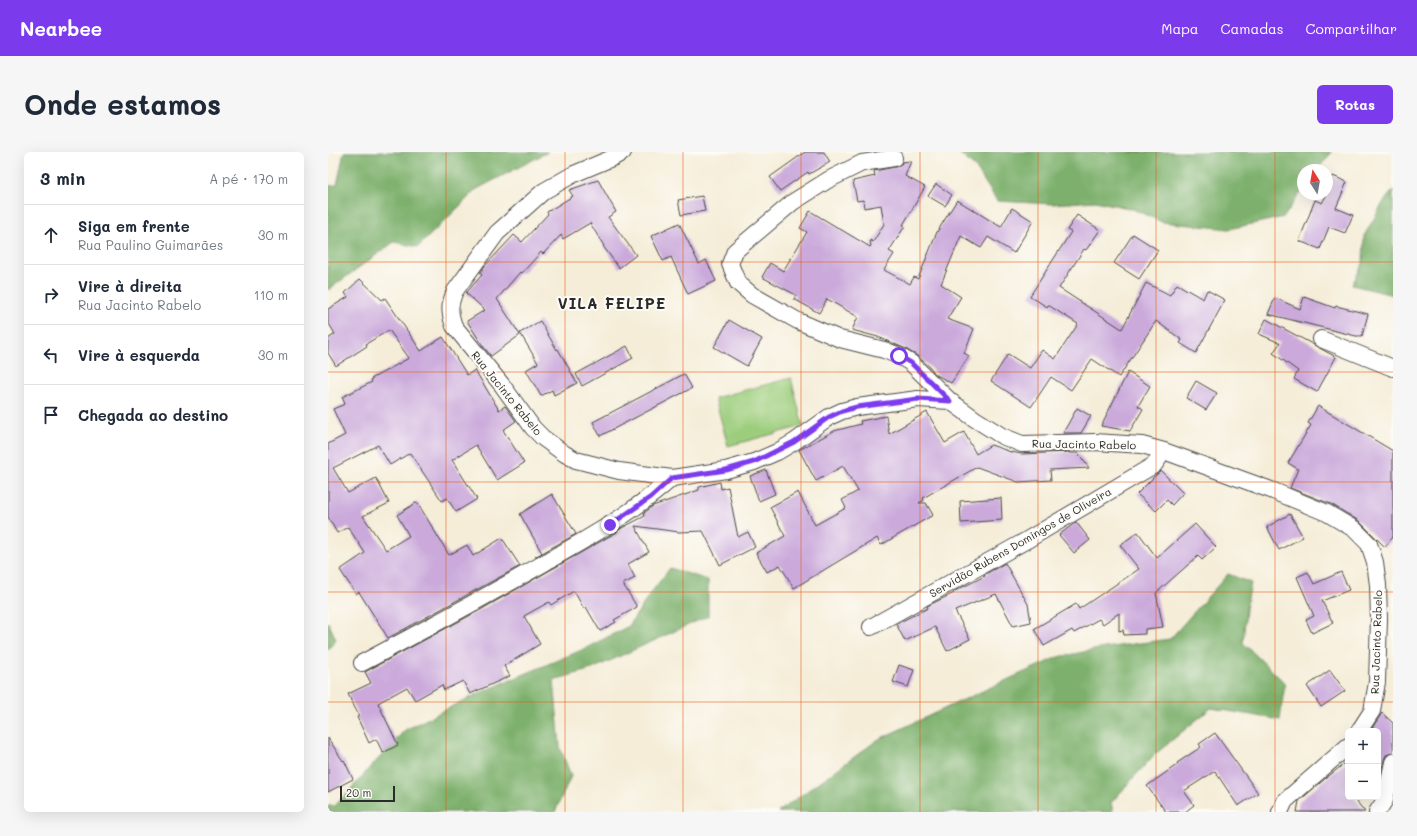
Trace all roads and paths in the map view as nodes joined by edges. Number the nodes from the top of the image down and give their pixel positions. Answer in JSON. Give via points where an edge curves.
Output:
{"nodes":[{"id":1,"x":623,"y":152,"type":"edge"},
{"id":2,"x":894,"y":158,"type":"dead end"},
{"id":3,"x":1321,"y":339,"type":"dead end"},
{"id":4,"x":1393,"y":368,"type":"edge"},
{"id":5,"x":950,"y":401,"type":"junction"},
{"id":6,"x":1164,"y":451,"type":"junction"},
{"id":7,"x":672,"y":478,"type":"junction"},
{"id":8,"x":871,"y":627,"type":"dead end"},
{"id":9,"x":362,"y":663,"type":"dead end"},
{"id":10,"x":1361,"y":728,"type":"edge"},
{"id":11,"x":1345,"y":749,"type":"edge"},
{"id":12,"x":1393,"y":762,"type":"edge"},
{"id":13,"x":1280,"y":812,"type":"edge"},
{"id":14,"x":1377,"y":812,"type":"edge"}],
"edges":[{"from":1,"to":7,"type":"street","name":"Rua Jacinto Rabelo","via":[[544,191],[497,233],[455,291],[450,301],[451,317],[454,326],[533,428],[554,447],[576,460],[619,471]]},
{"from":2,"to":5,"type":"street","via":[[862,163],[828,180],[799,199],[735,251],[730,264],[738,283],[752,295],[798,321],[840,339],[899,356],[911,363]]},
{"from":3,"to":4,"type":"street"},
{"from":5,"to":6,"type":"street","name":"Rua Jacinto Rabelo","via":[[1002,436],[1022,444],[1103,443],[1142,445]]},
{"from":5,"to":7,"type":"street","name":"Rua Jacinto Rabelo","via":[[918,399],[842,411],[829,417],[794,442],[754,462],[726,470]]},
{"from":6,"to":8,"type":"street","name":"Servidão Rubens Domingos de Oliveira","via":[[1154,465]]},
{"from":6,"to":10,"type":"street","name":"Rua Jacinto Rabelo","via":[[1327,513],[1354,529],[1369,544],[1375,562],[1378,585],[1377,682],[1372,711]]},
{"from":7,"to":9,"type":"street","via":[[651,497],[610,525],[492,593]]},
{"from":11,"to":13,"type":"street","via":[[1285,801]]},
{"from":12,"to":14,"type":"street","via":[[1385,800]]}]}
